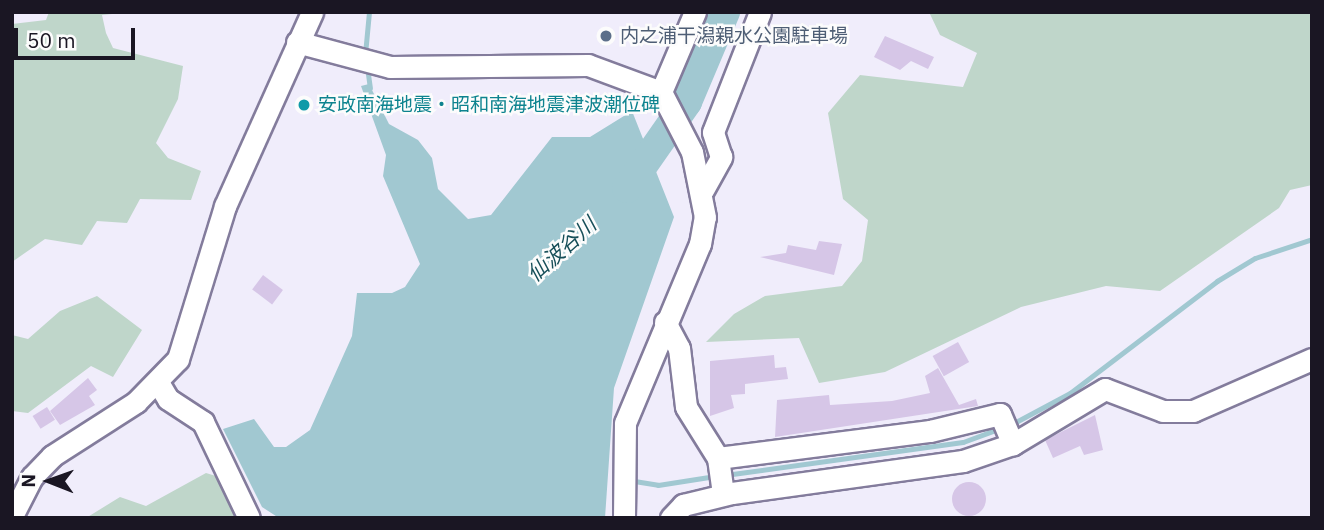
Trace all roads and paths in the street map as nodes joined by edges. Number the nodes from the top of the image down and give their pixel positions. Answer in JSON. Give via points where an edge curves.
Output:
{"nodes":[{"id":1,"x":312,"y":12,"type":"edge"},
{"id":2,"x":695,"y":12,"type":"edge"},
{"id":3,"x":760,"y":12,"type":"edge"},
{"id":4,"x":297,"y":42,"type":"junction"},
{"id":5,"x":663,"y":99,"type":"junction"},
{"id":6,"x":702,"y":187,"type":"junction"},
{"id":7,"x":665,"y":322,"type":"junction"},
{"id":8,"x":1312,"y":359,"type":"edge"},
{"id":9,"x":159,"y":384,"type":"junction"},
{"id":10,"x":1008,"y":433,"type":"junction"},
{"id":11,"x":721,"y":476,"type":"junction"},
{"id":12,"x":624,"y":515,"type":"edge"},
{"id":13,"x":12,"y":516,"type":"edge"},
{"id":14,"x":249,"y":518,"type":"edge"},
{"id":15,"x":671,"y":518,"type":"edge"}],
"edges":[{"from":1,"to":4,"type":"street"},
{"from":2,"to":5,"type":"street"},
{"from":3,"to":6,"type":"street","via":[[713,132],[721,157]]},
{"from":4,"to":5,"type":"street","via":[[390,66],[587,65]]},
{"from":4,"to":9,"type":"street","via":[[225,206],[193,321]]},
{"from":5,"to":6,"type":"street","via":[[692,152]]},
{"from":6,"to":7,"type":"street","via":[[700,244]]},
{"from":7,"to":11,"type":"street","via":[[679,348],[686,407]]},
{"from":7,"to":12,"type":"street","via":[[625,423]]},
{"from":8,"to":10,"type":"street","via":[[1178,414],[1105,388]]},
{"from":9,"to":13,"type":"street","via":[[52,456],[32,477]]},
{"from":9,"to":14,"type":"street","via":[[168,399],[203,422]]},
{"from":10,"to":11,"type":"street","via":[[942,466]]},
{"from":10,"to":11,"type":"street","via":[[1000,414]]},
{"from":11,"to":15,"type":"street"}]}
